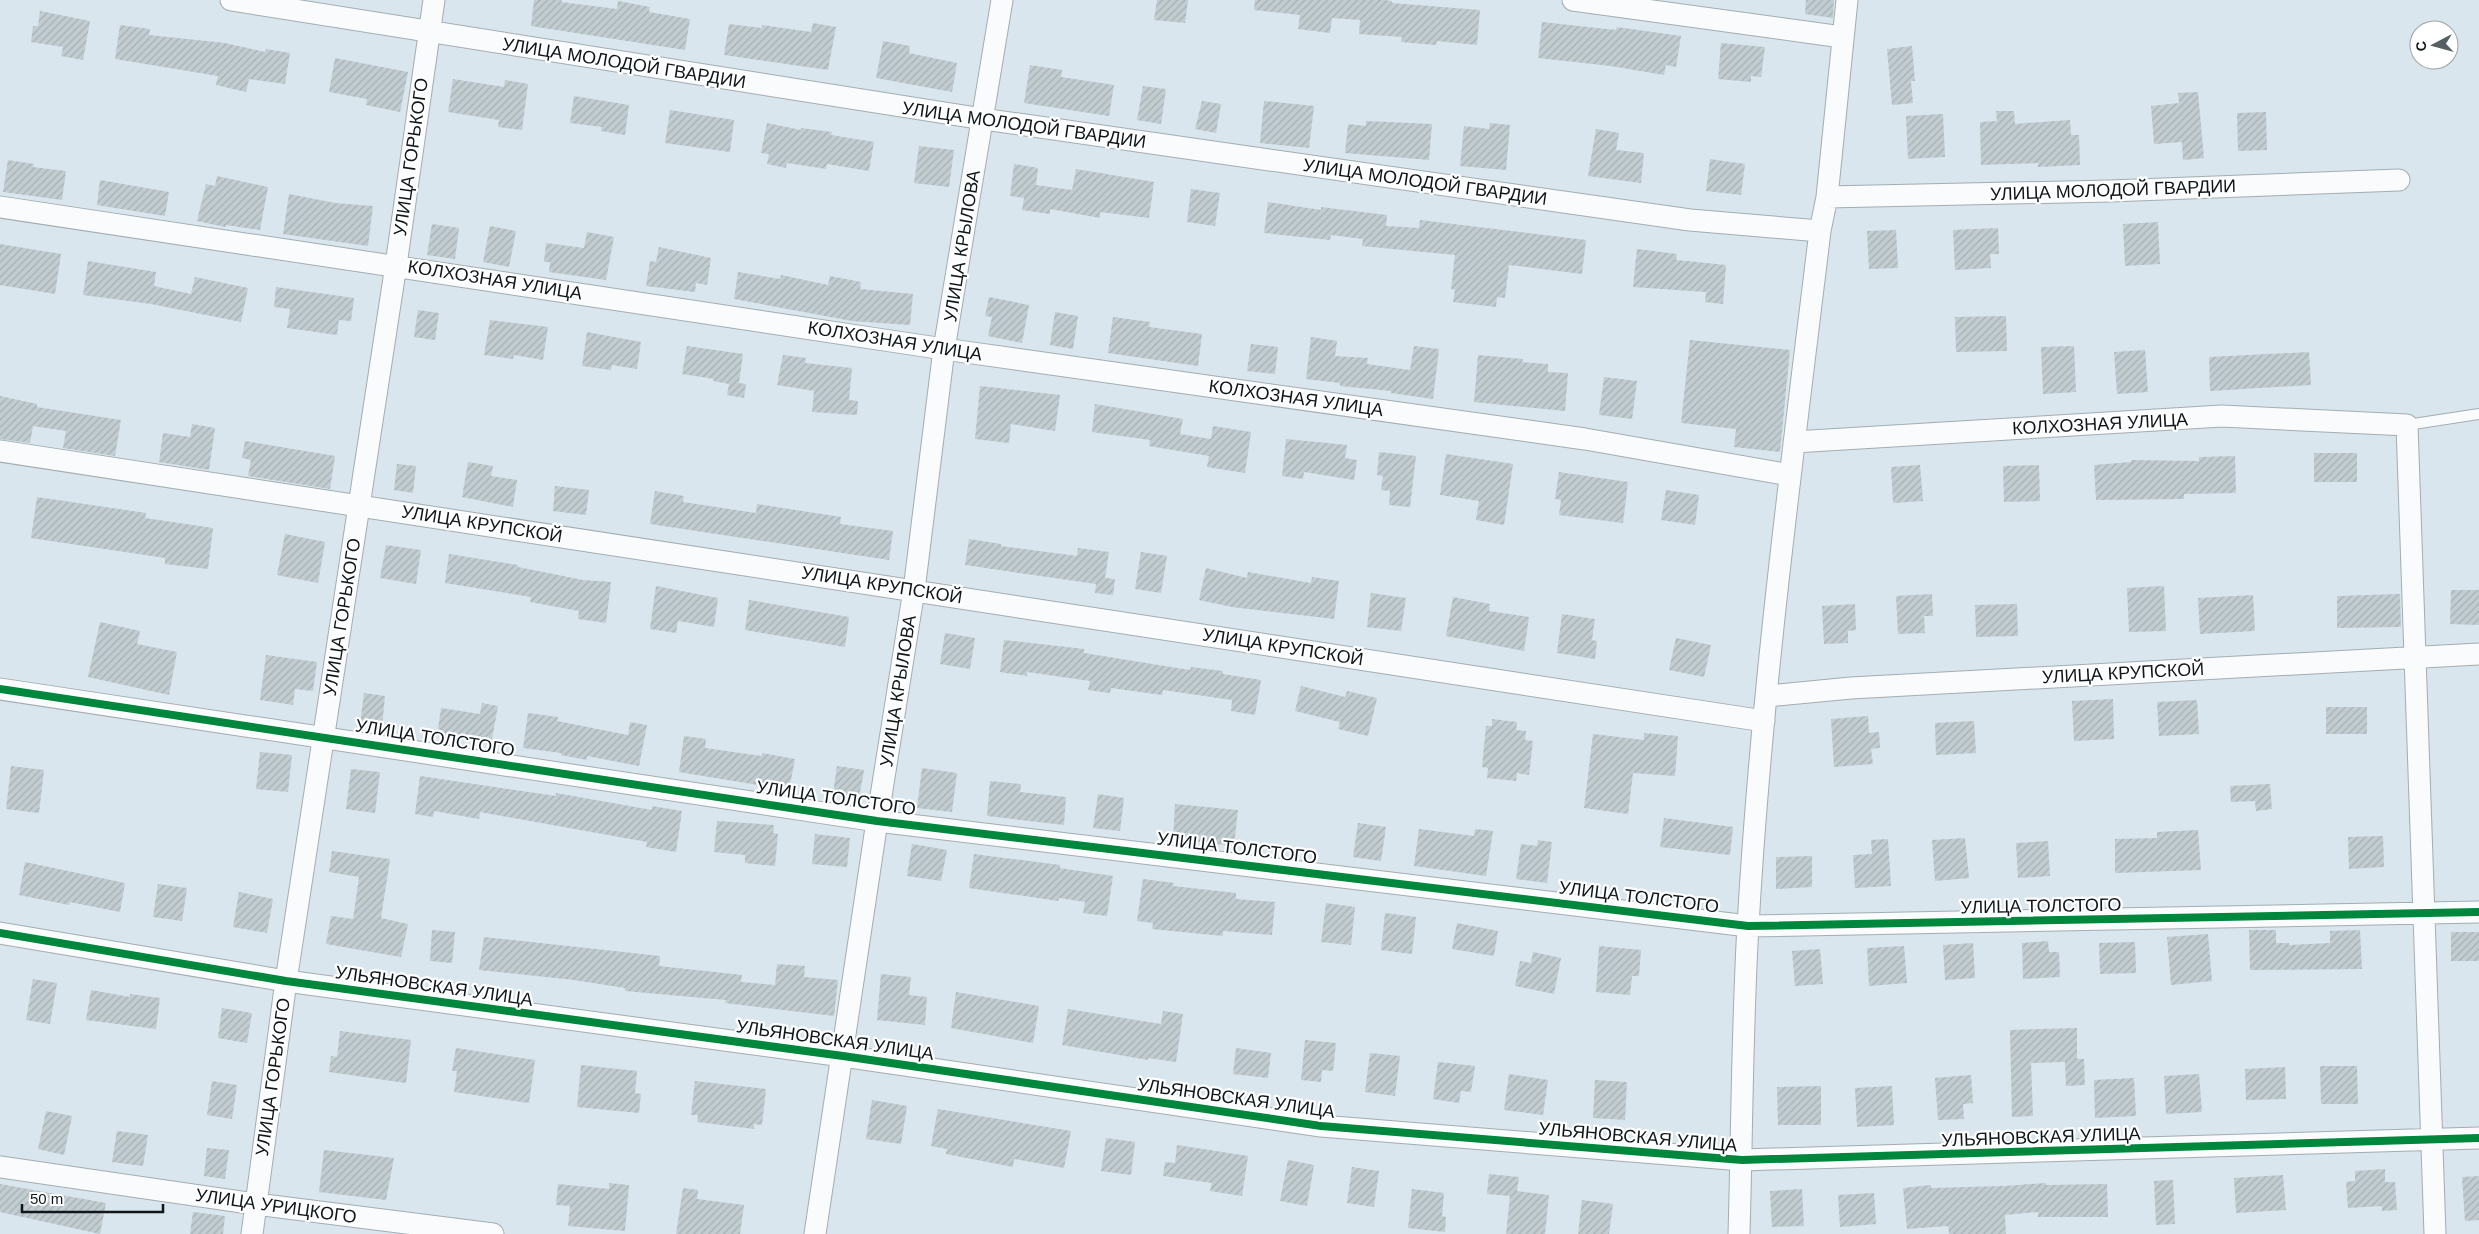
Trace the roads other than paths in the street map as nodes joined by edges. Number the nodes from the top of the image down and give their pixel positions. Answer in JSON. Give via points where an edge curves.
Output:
{"nodes":[{"id":1,"x":231,"y":0,"type":"edge"},
{"id":2,"x":434,"y":0,"type":"edge"},
{"id":3,"x":1002,"y":0,"type":"edge"},
{"id":4,"x":1573,"y":0,"type":"edge"},
{"id":5,"x":1847,"y":0,"type":"edge"},
{"id":6,"x":429,"y":33,"type":"junction"},
{"id":7,"x":1842,"y":37,"type":"junction"},
{"id":8,"x":983,"y":119,"type":"junction"},
{"id":9,"x":2399,"y":180,"type":"dead end"},
{"id":10,"x":1827,"y":198,"type":"junction"},
{"id":11,"x":0,"y":207,"type":"edge"},
{"id":12,"x":1820,"y":231,"type":"junction"},
{"id":13,"x":396,"y":265,"type":"junction"},
{"id":14,"x":944,"y":349,"type":"junction"},
{"id":15,"x":2479,"y":414,"type":"edge"},
{"id":16,"x":2407,"y":425,"type":"junction"},
{"id":17,"x":1794,"y":442,"type":"junction"},
{"id":18,"x":0,"y":451,"type":"edge"},
{"id":19,"x":1790,"y":474,"type":"junction"},
{"id":20,"x":359,"y":505,"type":"junction"},
{"id":21,"x":914,"y":590,"type":"junction"},
{"id":22,"x":2479,"y":654,"type":"edge"},
{"id":23,"x":2414,"y":658,"type":"junction"},
{"id":24,"x":0,"y":689,"type":"edge"},
{"id":25,"x":1767,"y":696,"type":"junction"},
{"id":26,"x":1764,"y":721,"type":"junction"},
{"id":27,"x":323,"y":736,"type":"junction"},
{"id":28,"x":877,"y":820,"type":"junction"},
{"id":29,"x":2479,"y":912,"type":"edge"},
{"id":30,"x":2423,"y":914,"type":"junction"},
{"id":31,"x":1748,"y":926,"type":"junction"},
{"id":32,"x":0,"y":933,"type":"edge"},
{"id":33,"x":286,"y":981,"type":"junction"},
{"id":34,"x":843,"y":1056,"type":"junction"},
{"id":35,"x":2479,"y":1138,"type":"edge"},
{"id":36,"x":2433,"y":1141,"type":"junction"},
{"id":37,"x":1742,"y":1160,"type":"junction"},
{"id":38,"x":0,"y":1167,"type":"edge"},
{"id":39,"x":256,"y":1204,"type":"junction"},
{"id":40,"x":252,"y":1234,"type":"edge"},
{"id":41,"x":493,"y":1234,"type":"edge"},
{"id":42,"x":815,"y":1234,"type":"edge"},
{"id":43,"x":1739,"y":1234,"type":"edge"},
{"id":44,"x":2435,"y":1234,"type":"edge"}],
"edges":[{"from":1,"to":6,"type":"street","name":"УЛИЦА МОЛОДОЙ ГВАРДИИ"},
{"from":2,"to":6,"type":"street","name":"УЛИЦА ГОРЬКОГО"},
{"from":3,"to":8,"type":"street","name":"УЛИЦА КРЫЛОВА"},
{"from":4,"to":7,"type":"street"},
{"from":5,"to":7,"type":"street"},
{"from":6,"to":8,"type":"street","name":"УЛИЦА МОЛОДОЙ ГВАРДИИ"},
{"from":6,"to":13,"type":"street","name":"УЛИЦА ГОРЬКОГО"},
{"from":7,"to":10,"type":"street"},
{"from":8,"to":12,"type":"street","name":"УЛИЦА МОЛОДОЙ ГВАРДИИ","via":[[1690,220]]},
{"from":8,"to":14,"type":"street","name":"УЛИЦА КРЫЛОВА"},
{"from":9,"to":10,"type":"street","name":"УЛИЦА МОЛОДОЙ ГВАРДИИ"},
{"from":10,"to":12,"type":"street"},
{"from":11,"to":13,"type":"street","name":"КОЛХОЗНАЯ УЛИЦА"},
{"from":12,"to":17,"type":"street"},
{"from":13,"to":14,"type":"street","name":"КОЛХОЗНАЯ УЛИЦА"},
{"from":13,"to":20,"type":"street","name":"УЛИЦА ГОРЬКОГО"},
{"from":14,"to":19,"type":"street","name":"КОЛХОЗНАЯ УЛИЦА","via":[[1585,439]]},
{"from":14,"to":21,"type":"street","name":"УЛИЦА КРЫЛОВА"},
{"from":15,"to":16,"type":"lane"},
{"from":16,"to":17,"type":"street","name":"КОЛХОЗНАЯ УЛИЦА","via":[[2222,416]]},
{"from":16,"to":23,"type":"street"},
{"from":17,"to":19,"type":"street"},
{"from":18,"to":20,"type":"street","name":"УЛИЦА КРУПСКОЙ"},
{"from":19,"to":25,"type":"street"},
{"from":20,"to":21,"type":"street","name":"УЛИЦА КРУПСКОЙ"},
{"from":20,"to":27,"type":"street","name":"УЛИЦА ГОРЬКОГО"},
{"from":21,"to":26,"type":"street","name":"УЛИЦА КРУПСКОЙ"},
{"from":21,"to":28,"type":"street","name":"УЛИЦА КРЫЛОВА"},
{"from":22,"to":23,"type":"street","name":"УЛИЦА КРУПСКОЙ"},
{"from":23,"to":25,"type":"street","name":"УЛИЦА КРУПСКОЙ","via":[[1851,688]]},
{"from":23,"to":30,"type":"street"},
{"from":24,"to":27,"type":"street","name":"УЛИЦА ТОЛСТОГО"},
{"from":25,"to":26,"type":"street"},
{"from":26,"to":31,"type":"street"},
{"from":27,"to":28,"type":"street","name":"УЛИЦА ТОЛСТОГО"},
{"from":27,"to":33,"type":"street","name":"УЛИЦА ГОРЬКОГО"},
{"from":28,"to":31,"type":"street","name":"УЛИЦА ТОЛСТОГО"},
{"from":28,"to":34,"type":"street","name":"УЛИЦА КРЫЛОВА"},
{"from":29,"to":30,"type":"street","name":"УЛИЦА ТОЛСТОГО"},
{"from":30,"to":31,"type":"street","name":"УЛИЦА ТОЛСТОГО"},
{"from":30,"to":36,"type":"street"},
{"from":31,"to":37,"type":"street"},
{"from":32,"to":33,"type":"street","name":"УЛЬЯНОВСКАЯ УЛИЦА"},
{"from":33,"to":34,"type":"street","name":"УЛЬЯНОВСКАЯ УЛИЦА"},
{"from":33,"to":39,"type":"street","name":"УЛИЦА ГОРЬКОГО"},
{"from":34,"to":37,"type":"street","name":"УЛЬЯНОВСКАЯ УЛИЦА","via":[[1321,1126]]},
{"from":34,"to":42,"type":"street","name":"УЛИЦА КРЫЛОВА"},
{"from":35,"to":36,"type":"street","name":"УЛЬЯНОВСКАЯ УЛИЦА"},
{"from":36,"to":37,"type":"street","name":"УЛЬЯНОВСКАЯ УЛИЦА"},
{"from":36,"to":44,"type":"street"},
{"from":37,"to":43,"type":"street"},
{"from":38,"to":39,"type":"street","name":"УЛИЦА УРИЦКОГО"},
{"from":39,"to":40,"type":"street","name":"УЛИЦА ГОРЬКОГО"},
{"from":39,"to":41,"type":"street","name":"УЛИЦА УРИЦКОГО"}]}
